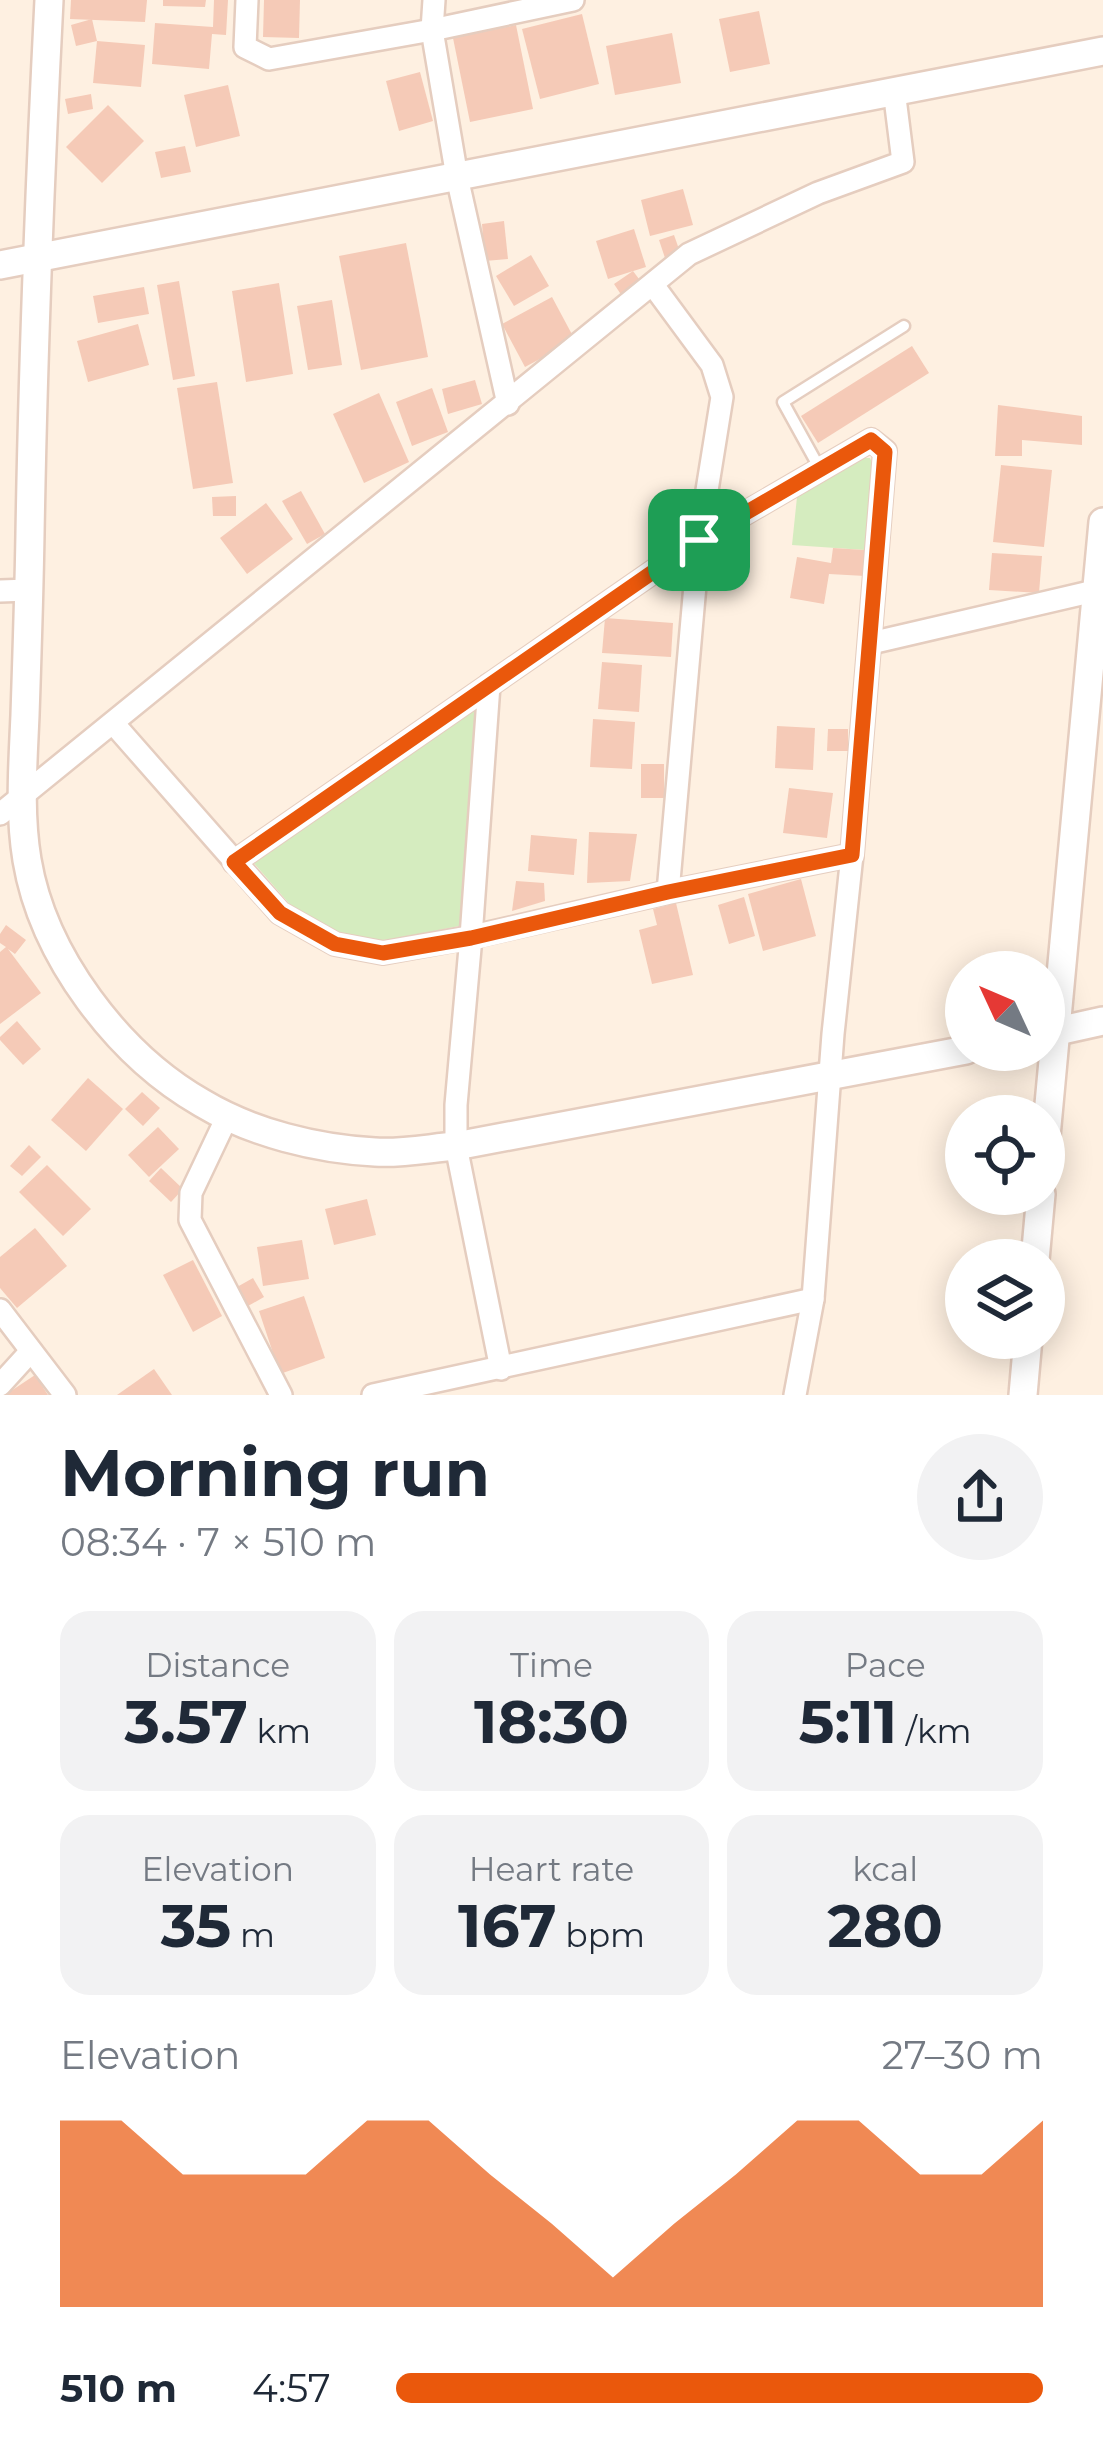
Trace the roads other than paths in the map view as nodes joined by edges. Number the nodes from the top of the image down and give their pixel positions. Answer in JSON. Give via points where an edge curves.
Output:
{"nodes":[{"id":1,"x":49,"y":0,"type":"edge"},
{"id":2,"x":247,"y":0,"type":"edge"},
{"id":3,"x":434,"y":0,"type":"edge"},
{"id":4,"x":573,"y":0,"type":"edge"},
{"id":5,"x":432,"y":30,"type":"junction"},
{"id":6,"x":1103,"y":51,"type":"edge"},
{"id":7,"x":894,"y":90,"type":"junction"},
{"id":8,"x":457,"y":176,"type":"junction"},
{"id":9,"x":36,"y":258,"type":"junction"},
{"id":10,"x":0,"y":265,"type":"edge"},
{"id":11,"x":653,"y":285,"type":"junction"},
{"id":12,"x":904,"y":326,"type":"dead end"},
{"id":13,"x":508,"y":404,"type":"junction"},
{"id":14,"x":820,"y":469,"type":"junction"},
{"id":15,"x":1103,"y":522,"type":"edge"},
{"id":16,"x":699,"y":540,"type":"junction"},
{"id":17,"x":29,"y":590,"type":"junction"},
{"id":18,"x":1100,"y":590,"type":"edge"},
{"id":19,"x":0,"y":591,"type":"edge"},
{"id":20,"x":871,"y":643,"type":"junction"},
{"id":21,"x":489,"y":685,"type":"junction"},
{"id":22,"x":113,"y":723,"type":"junction"},
{"id":23,"x":11,"y":806,"type":"edge"},
{"id":24,"x":852,"y":855,"type":"junction"},
{"id":25,"x":234,"y":862,"type":"junction"},
{"id":26,"x":668,"y":892,"type":"junction"},
{"id":27,"x":471,"y":938,"type":"junction"},
{"id":28,"x":1059,"y":951,"type":"edge"},
{"id":29,"x":1103,"y":1021,"type":"edge"},
{"id":30,"x":1065,"y":1030,"type":"edge"},
{"id":31,"x":945,"y":1054,"type":"edge"},
{"id":32,"x":832,"y":1073,"type":"junction"},
{"id":33,"x":228,"y":1115,"type":"junction"},
{"id":34,"x":456,"y":1146,"type":"junction"},
{"id":35,"x":813,"y":1299,"type":"junction"},
{"id":36,"x":0,"y":1310,"type":"edge"},
{"id":37,"x":32,"y":1351,"type":"junction"},
{"id":38,"x":1026,"y":1359,"type":"edge"},
{"id":39,"x":501,"y":1369,"type":"junction"},
{"id":40,"x":0,"y":1385,"type":"edge"},
{"id":41,"x":65,"y":1395,"type":"edge"},
{"id":42,"x":281,"y":1395,"type":"edge"},
{"id":43,"x":373,"y":1395,"type":"edge"},
{"id":44,"x":794,"y":1395,"type":"edge"},
{"id":45,"x":1023,"y":1395,"type":"edge"}],
"edges":[{"from":1,"to":9,"type":"street"},
{"from":2,"to":5,"type":"street","via":[[245,46],[268,58]]},
{"from":3,"to":5,"type":"street"},
{"from":4,"to":5,"type":"street"},
{"from":5,"to":8,"type":"street"},
{"from":6,"to":7,"type":"street"},
{"from":7,"to":8,"type":"street"},
{"from":7,"to":11,"type":"street","via":[[903,162],[689,254]]},
{"from":8,"to":9,"type":"street"},
{"from":8,"to":13,"type":"street"},
{"from":9,"to":10,"type":"street"},
{"from":9,"to":17,"type":"street"},
{"from":11,"to":13,"type":"street"},
{"from":11,"to":16,"type":"street","via":[[712,365],[722,397]]},
{"from":12,"to":14,"type":"lane","via":[[783,402]]},
{"from":13,"to":22,"type":"street"},
{"from":14,"to":16,"type":"street"},
{"from":14,"to":20,"type":"street","via":[[871,440],[885,452]]},
{"from":15,"to":18,"type":"street"},
{"from":16,"to":21,"type":"street"},
{"from":16,"to":26,"type":"street"},
{"from":17,"to":19,"type":"street"},
{"from":17,"to":23,"type":"street"},
{"from":18,"to":20,"type":"street"},
{"from":18,"to":28,"type":"street"},
{"from":20,"to":24,"type":"street"},
{"from":21,"to":25,"type":"street"},
{"from":21,"to":27,"type":"street"},
{"from":22,"to":23,"type":"street"},
{"from":22,"to":25,"type":"street"},
{"from":23,"to":33,"type":"street","via":[[39,907],[83,992],[157,1070]]},
{"from":24,"to":26,"type":"street"},
{"from":24,"to":32,"type":"street"},
{"from":25,"to":27,"type":"street","via":[[280,913],[335,944],[383,953]]},
{"from":26,"to":27,"type":"street"},
{"from":27,"to":34,"type":"street"},
{"from":29,"to":30,"type":"street"},
{"from":31,"to":32,"type":"street"},
{"from":32,"to":34,"type":"street"},
{"from":32,"to":35,"type":"street"},
{"from":33,"to":34,"type":"street","via":[[335,1147]]},
{"from":33,"to":42,"type":"street","via":[[191,1193],[190,1220]]},
{"from":34,"to":39,"type":"street"},
{"from":35,"to":39,"type":"street"},
{"from":35,"to":44,"type":"street"},
{"from":36,"to":37,"type":"street"},
{"from":37,"to":40,"type":"street"},
{"from":37,"to":41,"type":"street"},
{"from":38,"to":45,"type":"street"},
{"from":39,"to":43,"type":"street"}]}
